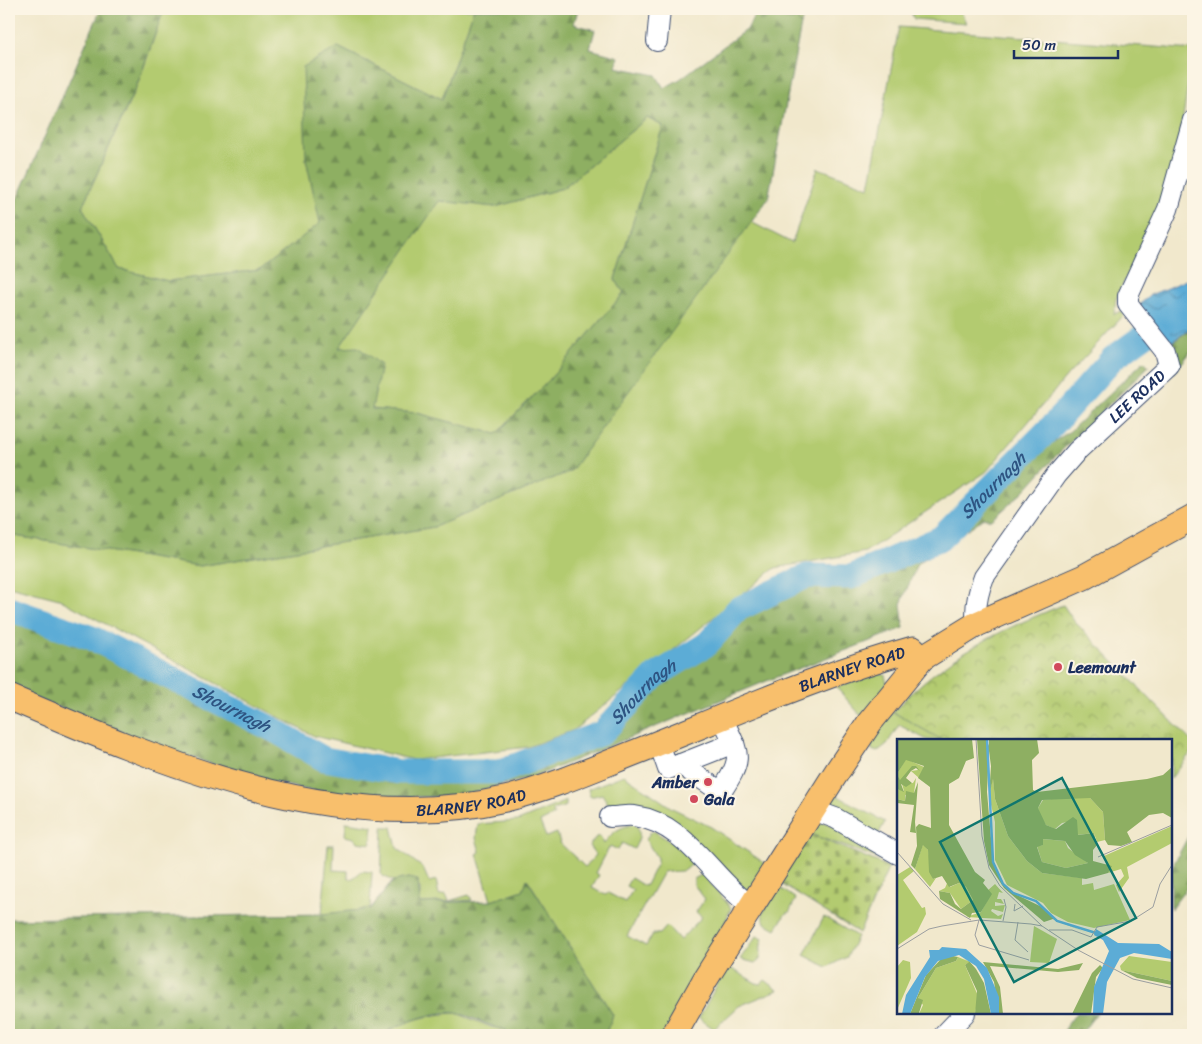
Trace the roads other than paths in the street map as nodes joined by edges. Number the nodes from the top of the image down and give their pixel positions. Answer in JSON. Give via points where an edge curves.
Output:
{"nodes":[{"id":1,"x":660,"y":9,"type":"edge"},
{"id":2,"x":657,"y":41,"type":"dead end"},
{"id":3,"x":1193,"y":120,"type":"edge"},
{"id":4,"x":1193,"y":517,"type":"edge"},
{"id":5,"x":977,"y":624,"type":"junction"},
{"id":6,"x":922,"y":658,"type":"junction"},
{"id":7,"x":9,"y":697,"type":"edge"},
{"id":8,"x":722,"y":717,"type":"junction"},
{"id":9,"x":659,"y":743,"type":"junction"},
{"id":10,"x":734,"y":743,"type":"junction"},
{"id":11,"x":680,"y":764,"type":"junction"},
{"id":12,"x":812,"y":810,"type":"junction"},
{"id":13,"x":610,"y":817,"type":"dead end"},
{"id":14,"x":897,"y":853,"type":"edge"},
{"id":15,"x":751,"y":906,"type":"junction"},
{"id":16,"x":964,"y":1014,"type":"edge"},
{"id":17,"x":674,"y":1035,"type":"edge"},
{"id":18,"x":944,"y":1035,"type":"edge"}],
"edges":[{"from":1,"to":2,"type":"street"},
{"from":3,"to":5,"type":"street","name":"LEE ROAD","via":[[1168,209],[1128,296],[1128,304],[1134,313],[1165,351],[1169,366],[1077,451],[1056,475],[984,577],[978,591]]},
{"from":4,"to":5,"type":"main road","via":[[1084,577]]},
{"from":5,"to":6,"type":"main road"},
{"from":6,"to":8,"type":"main road","name":"BLARNEY ROAD","via":[[913,649]]},
{"from":6,"to":12,"type":"main road","via":[[870,722]]},
{"from":7,"to":9,"type":"main road","name":"BLARNEY ROAD","via":[[128,747],[229,780],[324,802],[403,810],[447,809],[505,799],[557,784]]},
{"from":8,"to":9,"type":"main road","name":"BLARNEY ROAD"},
{"from":8,"to":10,"type":"street"},
{"from":9,"to":11,"type":"street","via":[[668,769]]},
{"from":10,"to":11,"type":"street"},
{"from":10,"to":11,"type":"street","via":[[736,768],[721,792]]},
{"from":12,"to":14,"type":"street","via":[[835,818]]},
{"from":12,"to":15,"type":"main road"},
{"from":13,"to":15,"type":"street","via":[[633,816],[672,831],[688,843],[736,896]]},
{"from":15,"to":17,"type":"main road"},
{"from":16,"to":18,"type":"street"}]}
